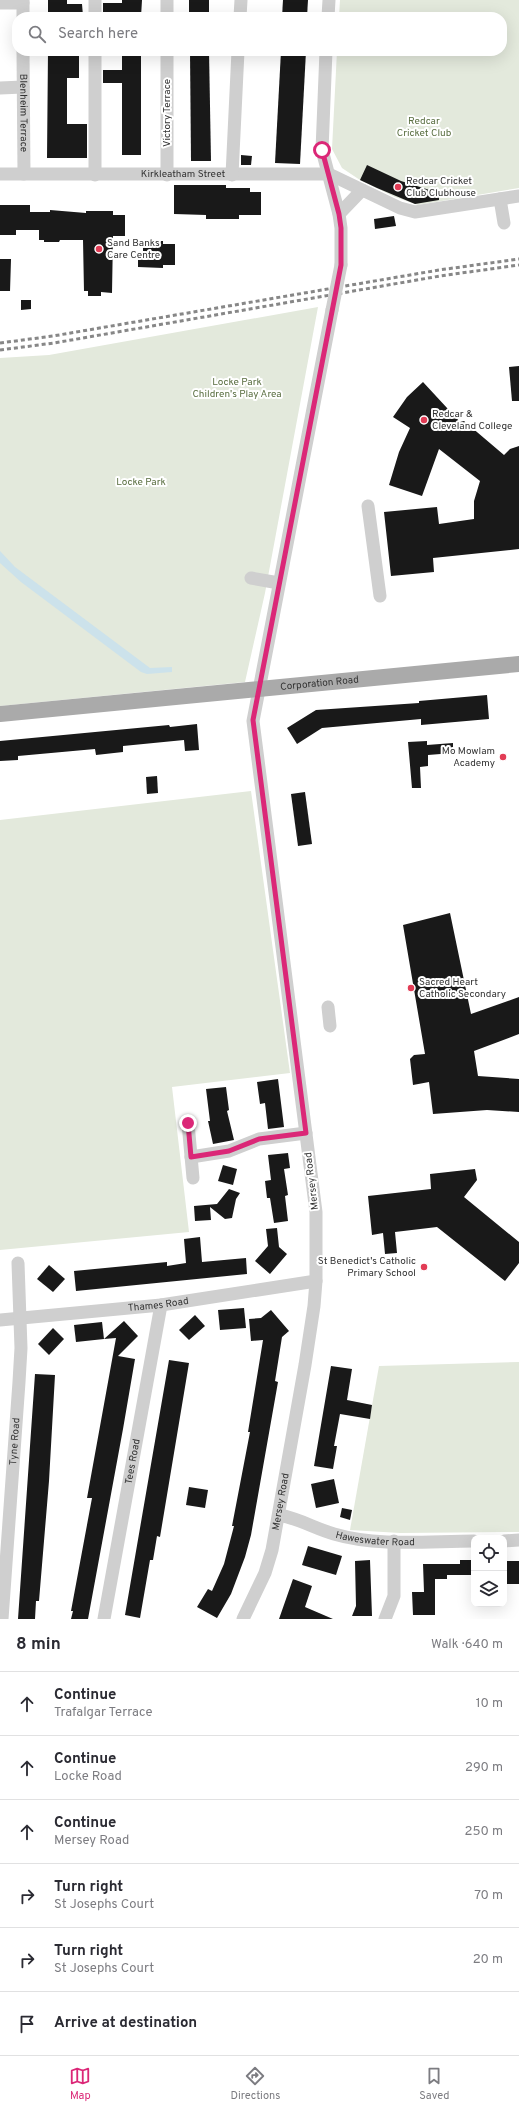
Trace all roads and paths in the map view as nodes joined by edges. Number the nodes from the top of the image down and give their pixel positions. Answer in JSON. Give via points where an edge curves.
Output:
{"nodes":[{"id":1,"x":95,"y":0,"type":"edge"},
{"id":2,"x":167,"y":0,"type":"edge"},
{"id":3,"x":241,"y":0,"type":"edge"},
{"id":4,"x":329,"y":0,"type":"edge"},
{"id":5,"x":23,"y":2,"type":"edge"},
{"id":6,"x":0,"y":3,"type":"edge"},
{"id":7,"x":95,"y":12,"type":"edge"},
{"id":8,"x":167,"y":12,"type":"edge"},
{"id":9,"x":240,"y":12,"type":"edge"},
{"id":10,"x":328,"y":12,"type":"edge"},
{"id":11,"x":23,"y":56,"type":"edge"},
{"id":12,"x":95,"y":56,"type":"edge"},
{"id":13,"x":167,"y":56,"type":"edge"},
{"id":14,"x":238,"y":56,"type":"edge"},
{"id":15,"x":326,"y":56,"type":"edge"},
{"id":16,"x":23,"y":87,"type":"junction"},
{"id":17,"x":0,"y":88,"type":"edge"},
{"id":18,"x":0,"y":174,"type":"edge"},
{"id":19,"x":24,"y":174,"type":"junction"},
{"id":20,"x":329,"y":174,"type":"junction"},
{"id":21,"x":167,"y":175,"type":"junction"},
{"id":22,"x":232,"y":175,"type":"junction"},
{"id":23,"x":91,"y":178,"type":"junction"},
{"id":24,"x":362,"y":190,"type":"junction"},
{"id":25,"x":519,"y":196,"type":"edge"},
{"id":26,"x":500,"y":199,"type":"junction"},
{"id":27,"x":339,"y":214,"type":"junction"},
{"id":28,"x":504,"y":223,"type":"dead end"},
{"id":29,"x":368,"y":506,"type":"dead end"},
{"id":30,"x":251,"y":578,"type":"dead end"},
{"id":31,"x":279,"y":583,"type":"junction"},
{"id":32,"x":380,"y":596,"type":"dead end"},
{"id":33,"x":519,"y":664,"type":"edge"},
{"id":34,"x":259,"y":690,"type":"junction"},
{"id":35,"x":0,"y":714,"type":"edge"},
{"id":36,"x":328,"y":1007,"type":"dead end"},
{"id":37,"x":330,"y":1026,"type":"dead end"},
{"id":38,"x":188,"y":1123,"type":"dead end"},
{"id":39,"x":306,"y":1133,"type":"junction"},
{"id":40,"x":191,"y":1157,"type":"junction"},
{"id":41,"x":193,"y":1178,"type":"dead end"},
{"id":42,"x":18,"y":1263,"type":"dead end"},
{"id":43,"x":316,"y":1281,"type":"junction"},
{"id":44,"x":161,"y":1305,"type":"junction"},
{"id":45,"x":19,"y":1319,"type":"junction"},
{"id":46,"x":0,"y":1320,"type":"edge"},
{"id":47,"x":279,"y":1515,"type":"junction"},
{"id":48,"x":519,"y":1540,"type":"edge"},
{"id":49,"x":394,"y":1541,"type":"junction"},
{"id":50,"x":471,"y":1541,"type":"edge"},
{"id":51,"x":507,"y":1541,"type":"edge"},
{"id":52,"x":2,"y":1619,"type":"edge"},
{"id":53,"x":104,"y":1619,"type":"edge"},
{"id":54,"x":244,"y":1619,"type":"edge"},
{"id":55,"x":386,"y":1619,"type":"edge"}],
"edges":[{"from":1,"to":7,"type":"street"},
{"from":2,"to":8,"type":"street"},
{"from":3,"to":9,"type":"street"},
{"from":4,"to":10,"type":"street"},
{"from":5,"to":6,"type":"street"},
{"from":11,"to":16,"type":"street","name":"Blenheim Terrace"},
{"from":12,"to":23,"type":"street"},
{"from":13,"to":21,"type":"street","name":"Victory Terrace"},
{"from":14,"to":22,"type":"street"},
{"from":15,"to":20,"type":"street","name":"Mersey Road","via":[[321,140]]},
{"from":16,"to":17,"type":"street"},
{"from":16,"to":19,"type":"street","name":"Blenheim Terrace"},
{"from":18,"to":19,"type":"street","name":"Kirkleatham Street"},
{"from":19,"to":23,"type":"street","name":"Kirkleatham Street","via":[[50,179]]},
{"from":20,"to":22,"type":"street","name":"Kirkleatham Street"},
{"from":20,"to":24,"type":"street","name":"Kirkleatham Street"},
{"from":20,"to":27,"type":"street","name":"Mersey Road"},
{"from":21,"to":22,"type":"street","name":"Kirkleatham Street"},
{"from":21,"to":23,"type":"street","name":"Kirkleatham Street"},
{"from":24,"to":26,"type":"street","name":"Kirkleatham Street","via":[[400,208],[415,212]]},
{"from":24,"to":27,"type":"street"},
{"from":25,"to":26,"type":"street","name":"Kirkleatham Street"},
{"from":26,"to":28,"type":"street"},
{"from":27,"to":31,"type":"street","name":"Mersey Road","bridge":true,"via":[[341,265]]},
{"from":29,"to":32,"type":"street"},
{"from":30,"to":31,"type":"street"},
{"from":31,"to":34,"type":"street","name":"Mersey Road"},
{"from":33,"to":34,"type":"main road","name":"Corporation Road"},
{"from":34,"to":35,"type":"main road","name":"Corporation Road"},
{"from":34,"to":39,"type":"street","name":"Mersey Road","via":[[253,720]]},
{"from":36,"to":37,"type":"street"},
{"from":38,"to":40,"type":"street"},
{"from":39,"to":40,"type":"street","via":[[259,1139],[229,1151]]},
{"from":39,"to":43,"type":"street","name":"Mersey Road","via":[[316,1212]]},
{"from":40,"to":41,"type":"street"},
{"from":42,"to":45,"type":"street","name":"Tyne Road"},
{"from":43,"to":44,"type":"street","name":"Thames Road"},
{"from":43,"to":47,"type":"street","name":"Mersey Road","via":[[305,1365]]},
{"from":44,"to":45,"type":"street","name":"Thames Road"},
{"from":44,"to":53,"type":"street","name":"Tees Road"},
{"from":45,"to":46,"type":"street","name":"Thames Road"},
{"from":45,"to":52,"type":"street","name":"Tyne Road","via":[[19,1382]]},
{"from":47,"to":49,"type":"street","name":"Haweswater Road","via":[[298,1519],[334,1534]]},
{"from":47,"to":54,"type":"street","name":"Mersey Road","via":[[265,1573]]},
{"from":48,"to":51,"type":"street"},
{"from":49,"to":50,"type":"street","name":"Haweswater Road"},
{"from":49,"to":55,"type":"street","via":[[394,1596]]}]}
